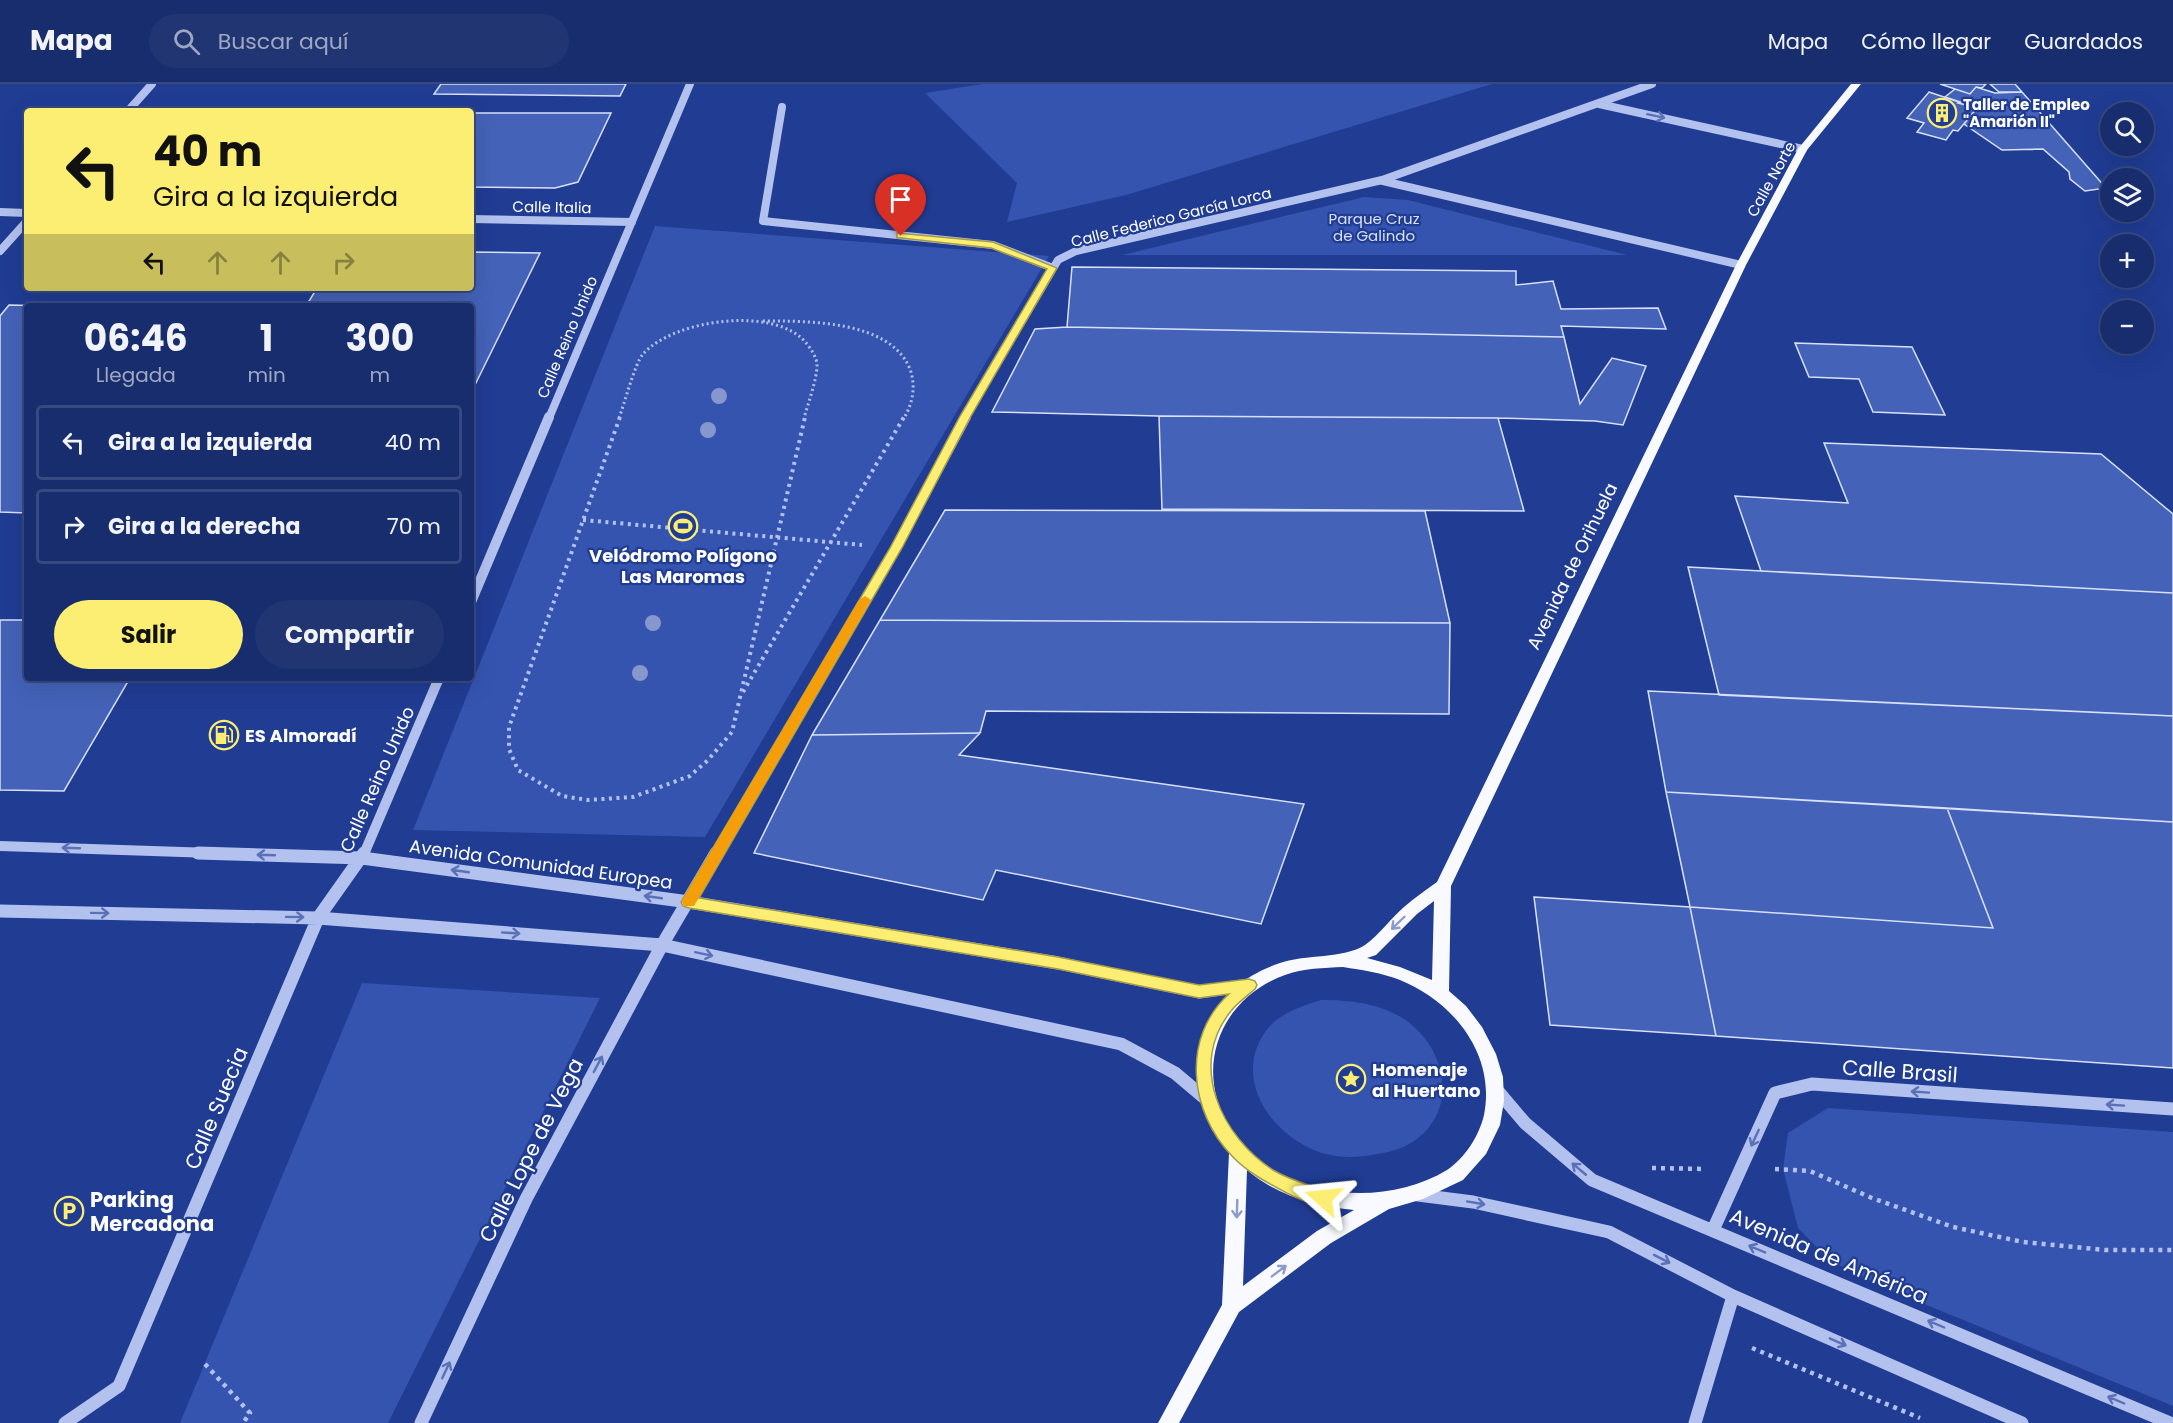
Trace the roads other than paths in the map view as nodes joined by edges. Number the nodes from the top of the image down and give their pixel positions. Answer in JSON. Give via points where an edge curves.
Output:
{"nodes":[{"id":1,"x":152,"y":84,"type":"edge"},
{"id":2,"x":690,"y":84,"type":"edge"},
{"id":3,"x":1652,"y":84,"type":"edge"},
{"id":4,"x":1856,"y":84,"type":"edge"},
{"id":5,"x":1599,"y":104,"type":"junction"},
{"id":6,"x":782,"y":107,"type":"dead end"},
{"id":7,"x":131,"y":108,"type":"edge"},
{"id":8,"x":1803,"y":149,"type":"junction"},
{"id":9,"x":1382,"y":180,"type":"junction"},
{"id":10,"x":0,"y":212,"type":"edge"},
{"id":11,"x":24,"y":213,"type":"edge"},
{"id":12,"x":474,"y":219,"type":"edge"},
{"id":13,"x":632,"y":222,"type":"junction"},
{"id":14,"x":24,"y":224,"type":"edge"},
{"id":15,"x":0,"y":251,"type":"edge"},
{"id":16,"x":1741,"y":265,"type":"junction"},
{"id":17,"x":1053,"y":268,"type":"junction"},
{"id":18,"x":474,"y":595,"type":"edge"},
{"id":19,"x":438,"y":681,"type":"edge"},
{"id":20,"x":0,"y":846,"type":"edge"},
{"id":21,"x":362,"y":858,"type":"junction"},
{"id":22,"x":1443,"y":886,"type":"junction"},
{"id":23,"x":689,"y":902,"type":"junction"},
{"id":24,"x":0,"y":911,"type":"edge"},
{"id":25,"x":318,"y":918,"type":"junction"},
{"id":26,"x":662,"y":945,"type":"junction"},
{"id":27,"x":1343,"y":960,"type":"junction"},
{"id":28,"x":1249,"y":985,"type":"junction"},
{"id":29,"x":1440,"y":994,"type":"junction"},
{"id":30,"x":1497,"y":1090,"type":"junction"},
{"id":31,"x":1208,"y":1100,"type":"junction"},
{"id":32,"x":2173,"y":1109,"type":"edge"},
{"id":33,"x":1238,"y":1151,"type":"junction"},
{"id":34,"x":1418,"y":1195,"type":"junction"},
{"id":35,"x":1383,"y":1202,"type":"junction"},
{"id":36,"x":1713,"y":1230,"type":"junction"},
{"id":37,"x":1733,"y":1296,"type":"junction"},
{"id":38,"x":1232,"y":1306,"type":"junction"},
{"id":39,"x":65,"y":1423,"type":"edge"},
{"id":40,"x":421,"y":1423,"type":"edge"},
{"id":41,"x":1168,"y":1423,"type":"edge"},
{"id":42,"x":1695,"y":1423,"type":"edge"},
{"id":43,"x":2022,"y":1423,"type":"edge"},
{"id":44,"x":2170,"y":1423,"type":"edge"}],
"edges":[{"from":1,"to":7,"type":"street"},
{"from":2,"to":13,"type":"street","name":"Calle Reino Unido"},
{"from":3,"to":5,"type":"street","name":"Calle Federico García Lorca"},
{"from":4,"to":8,"type":"main road","name":"Calle Norte"},
{"from":5,"to":8,"type":"street","one_way":true},
{"from":5,"to":9,"type":"street","name":"Calle Federico García Lorca"},
{"from":6,"to":17,"type":"street","via":[[763,221],[993,245]]},
{"from":8,"to":16,"type":"main road","name":"Calle Norte"},
{"from":9,"to":16,"type":"street"},
{"from":9,"to":17,"type":"street","name":"Calle Federico García Lorca","via":[[1076,251]]},
{"from":10,"to":11,"type":"street"},
{"from":12,"to":13,"type":"street","name":"Calle Italia"},
{"from":13,"to":18,"type":"street","name":"Calle Reino Unido"},
{"from":14,"to":15,"type":"street"},
{"from":16,"to":22,"type":"main road","name":"Avenida de Orihuela"},
{"from":17,"to":23,"type":"street","name":"Calle Federico García Lorca","via":[[966,416],[896,548]]},
{"from":19,"to":21,"type":"street","name":"Calle Reino Unido"},
{"from":21,"to":20,"type":"street","name":"Avenida Comunidad Europea","one_way":true},
{"from":23,"to":21,"type":"street","name":"Avenida Comunidad Europea","one_way":true},
{"from":21,"to":25,"type":"street","name":"Calle Reino Unido"},
{"from":22,"to":27,"type":"main road","name":"Avenida de Orihuela","one_way":true,"via":[[1411,910],[1370,950]]},
{"from":22,"to":29,"type":"main road","name":"Avenida de Orihuela"},
{"from":23,"to":26,"type":"street","name":"Calle Lope de Vega"},
{"from":23,"to":28,"type":"street","name":"Avenida Comunidad Europea","via":[[1058,963],[1199,992]]},
{"from":24,"to":25,"type":"street","one_way":true},
{"from":25,"to":26,"type":"street","one_way":true},
{"from":25,"to":39,"type":"street","name":"Calle Suecia","via":[[119,1386]]},
{"from":26,"to":31,"type":"street","one_way":true,"via":[[1121,1044],[1175,1073]]},
{"from":40,"to":26,"type":"street","name":"Calle Lope de Vega","one_way":true,"via":[[526,1199]]},
{"from":27,"to":28,"type":"main road","via":[[1309,962],[1277,970]]},
{"from":27,"to":29,"type":"main road","via":[[1394,970]]},
{"from":28,"to":31,"type":"main road","via":[[1225,1007],[1209,1035],[1203,1066]]},
{"from":29,"to":30,"type":"main road","via":[[1469,1021],[1489,1054]]},
{"from":30,"to":34,"type":"main road","via":[[1489,1133],[1461,1170]]},
{"from":36,"to":30,"type":"street","name":"Avenida de América","one_way":true,"via":[[1592,1180],[1525,1124]]},
{"from":31,"to":33,"type":"main road","via":[[1219,1126]]},
{"from":32,"to":36,"type":"street","name":"Calle Brasil","one_way":true,"via":[[1812,1084],[1775,1093]]},
{"from":33,"to":35,"type":"main road","via":[[1267,1175],[1303,1193],[1342,1202]]},
{"from":33,"to":38,"type":"main road","one_way":true},
{"from":34,"to":35,"type":"main road"},
{"from":34,"to":37,"type":"street","one_way":true,"via":[[1473,1202],[1609,1232]]},
{"from":38,"to":35,"type":"main road","one_way":true,"via":[[1324,1237]]},
{"from":44,"to":36,"type":"street","name":"Avenida de América","one_way":true},
{"from":37,"to":42,"type":"street"},
{"from":37,"to":43,"type":"street","one_way":true},
{"from":38,"to":41,"type":"main road"}]}
